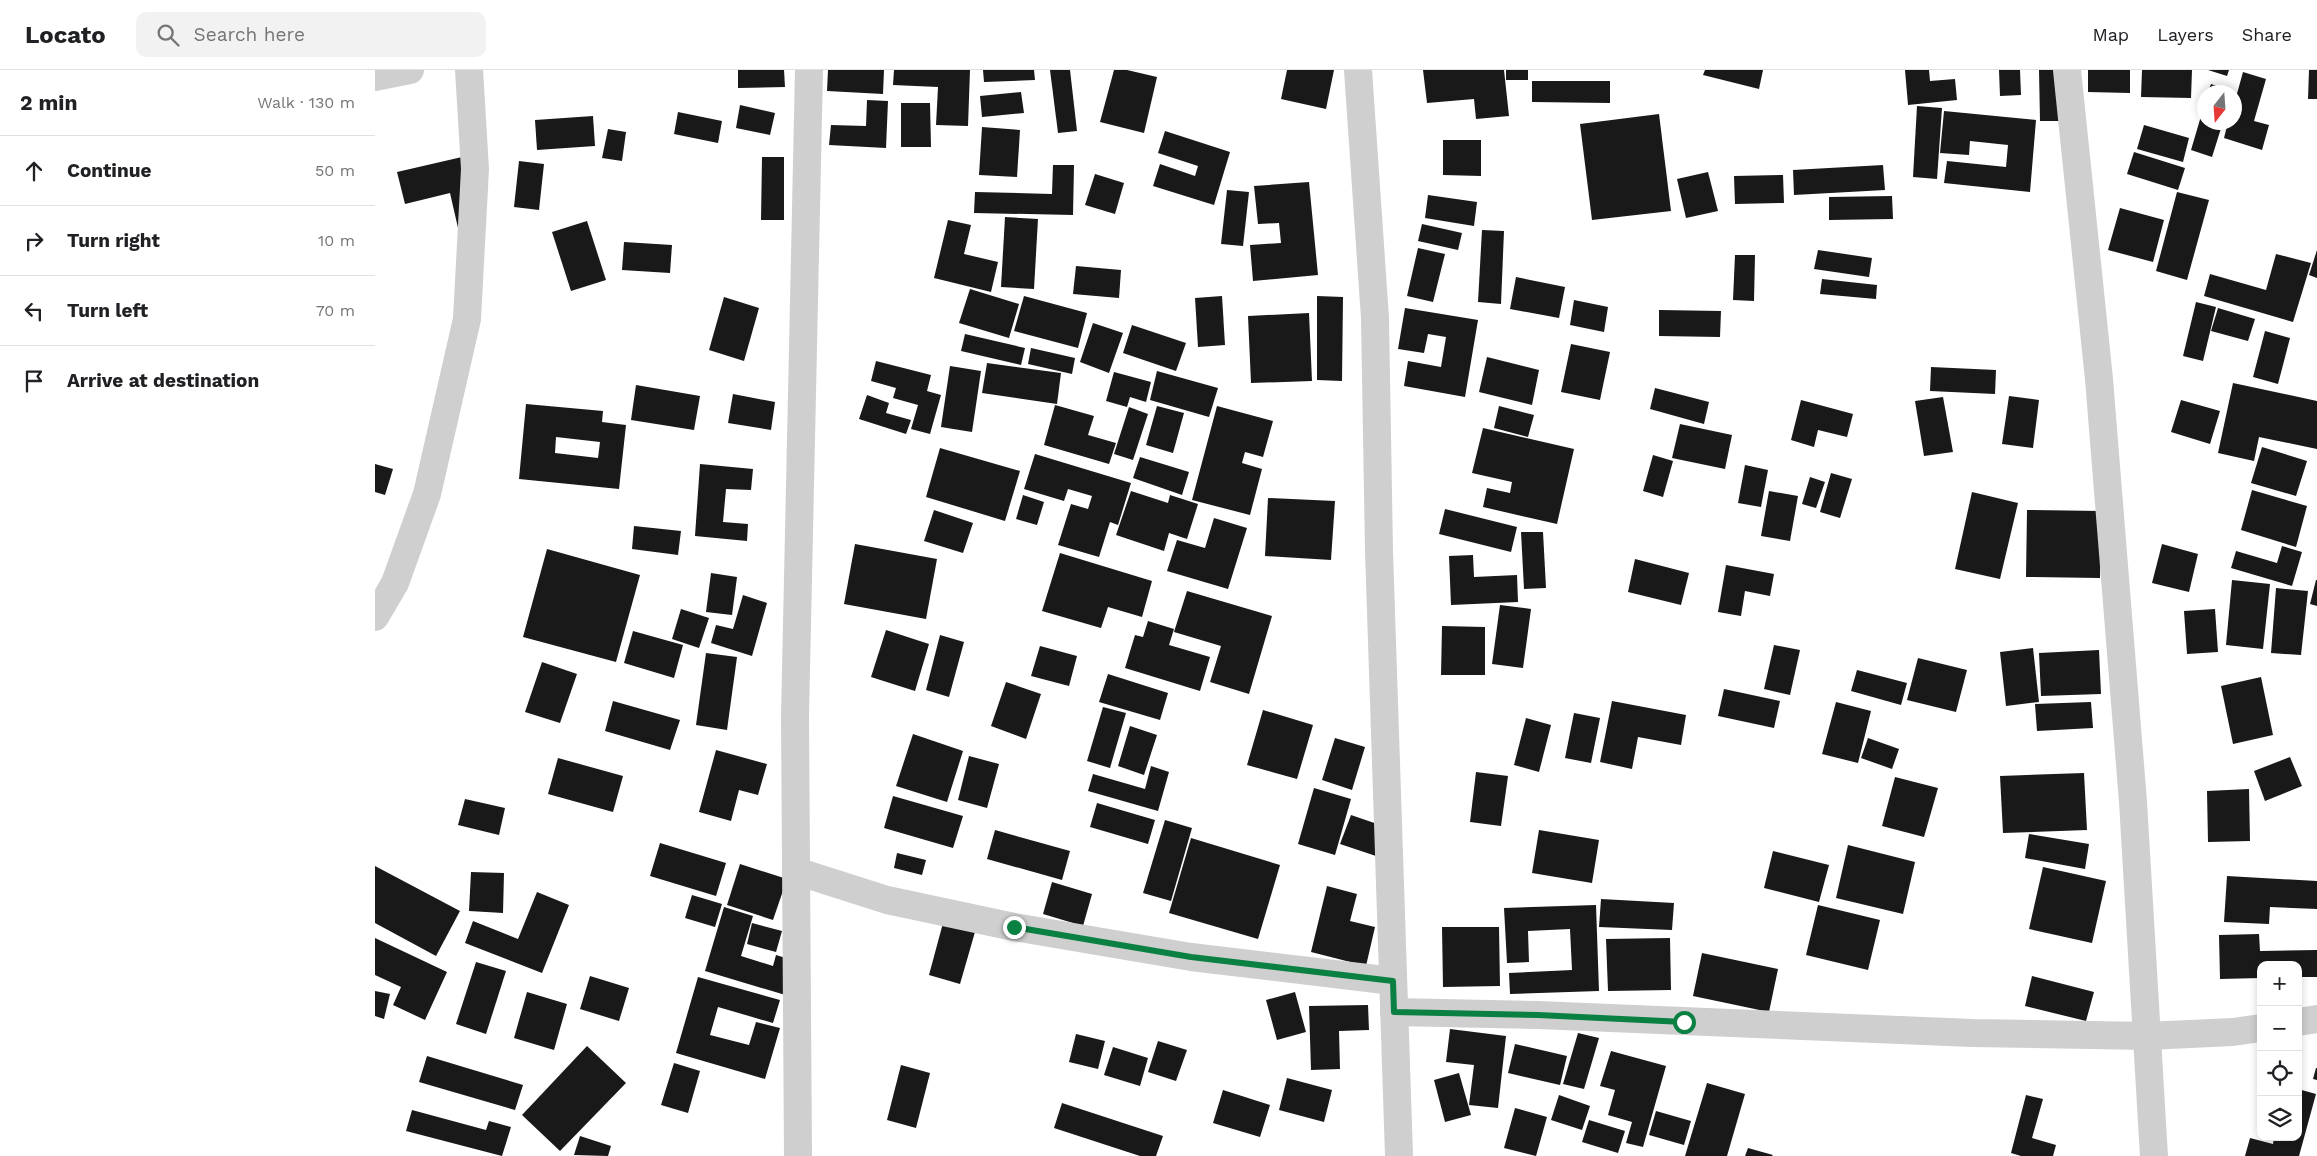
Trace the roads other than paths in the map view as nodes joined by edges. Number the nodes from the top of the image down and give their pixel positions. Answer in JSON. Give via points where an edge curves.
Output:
{"nodes":[{"id":1,"x":411,"y":70,"type":"edge"},
{"id":2,"x":469,"y":70,"type":"edge"},
{"id":3,"x":809,"y":70,"type":"edge"},
{"id":4,"x":1358,"y":70,"type":"edge"},
{"id":5,"x":2067,"y":70,"type":"edge"},
{"id":6,"x":375,"y":77,"type":"edge"},
{"id":7,"x":375,"y":617,"type":"edge"},
{"id":8,"x":796,"y":870,"type":"junction"},
{"id":9,"x":1393,"y":981,"type":"junction"},
{"id":10,"x":1394,"y":1012,"type":"junction"},
{"id":11,"x":2317,"y":1020,"type":"edge"},
{"id":12,"x":2302,"y":1022,"type":"edge"},
{"id":13,"x":2257,"y":1029,"type":"edge"},
{"id":14,"x":2147,"y":1036,"type":"junction"},
{"id":15,"x":798,"y":1156,"type":"edge"},
{"id":16,"x":1399,"y":1156,"type":"edge"},
{"id":17,"x":2154,"y":1156,"type":"edge"}],
"edges":[{"from":1,"to":6,"type":"street"},
{"from":2,"to":7,"type":"street","via":[[475,170],[467,319],[427,494],[395,583]]},
{"from":3,"to":8,"type":"street","via":[[795,706]]},
{"from":4,"to":9,"type":"street","via":[[1375,318],[1379,561]]},
{"from":5,"to":14,"type":"street","via":[[2101,399],[2133,802]]},
{"from":8,"to":9,"type":"street","via":[[887,900],[1014,927],[1191,957]]},
{"from":8,"to":15,"type":"street"},
{"from":9,"to":10,"type":"street"},
{"from":10,"to":14,"type":"street","via":[[1972,1033]]},
{"from":10,"to":16,"type":"street"},
{"from":11,"to":12,"type":"street"},
{"from":13,"to":14,"type":"street"},
{"from":14,"to":17,"type":"street"}]}
